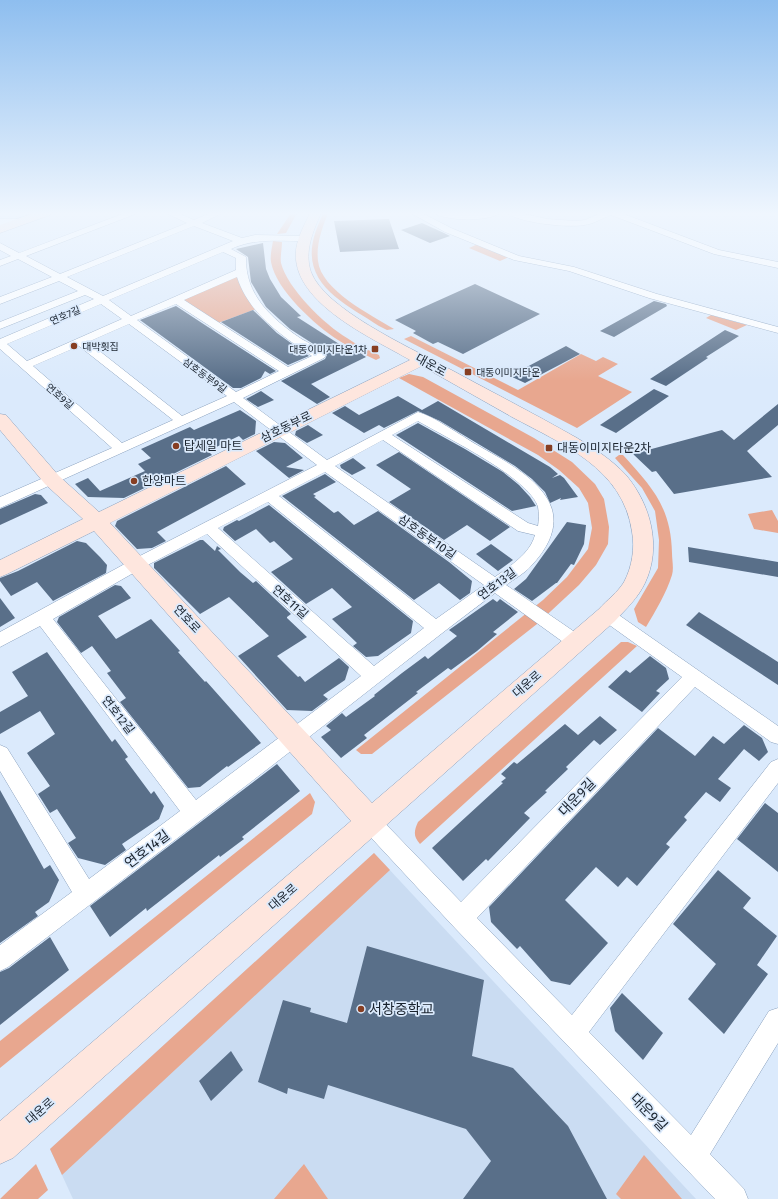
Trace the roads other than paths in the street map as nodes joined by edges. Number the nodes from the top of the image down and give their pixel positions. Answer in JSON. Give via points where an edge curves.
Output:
{"nodes":[{"id":1,"x":44,"y":269,"type":"edge"},
{"id":2,"x":80,"y":269,"type":"edge"},
{"id":3,"x":176,"y":269,"type":"edge"},
{"id":4,"x":240,"y":269,"type":"edge"},
{"id":5,"x":304,"y":269,"type":"edge"},
{"id":6,"x":571,"y":269,"type":"edge"},
{"id":7,"x":240,"y":272,"type":"junction"},
{"id":8,"x":60,"y":277,"type":"junction"},
{"id":9,"x":85,"y":291,"type":"junction"},
{"id":10,"x":101,"y":300,"type":"junction"},
{"id":11,"x":177,"y":300,"type":"junction"},
{"id":12,"x":0,"y":301,"type":"edge"},
{"id":13,"x":129,"y":320,"type":"junction"},
{"id":14,"x":0,"y":326,"type":"edge"},
{"id":15,"x":778,"y":330,"type":"edge"},
{"id":16,"x":2,"y":340,"type":"edge"},
{"id":17,"x":81,"y":342,"type":"junction"},
{"id":18,"x":422,"y":360,"type":"junction"},
{"id":19,"x":26,"y":365,"type":"junction"},
{"id":20,"x":288,"y":372,"type":"junction"},
{"id":21,"x":235,"y":397,"type":"junction"},
{"id":22,"x":0,"y":419,"type":"edge"},
{"id":23,"x":181,"y":422,"type":"junction"},
{"id":24,"x":280,"y":430,"type":"junction"},
{"id":25,"x":383,"y":435,"type":"junction"},
{"id":26,"x":121,"y":449,"type":"junction"},
{"id":27,"x":326,"y":466,"type":"junction"},
{"id":28,"x":52,"y":480,"type":"junction"},
{"id":29,"x":269,"y":496,"type":"junction"},
{"id":30,"x":0,"y":503,"type":"edge"},
{"id":31,"x":97,"y":521,"type":"junction"},
{"id":32,"x":208,"y":527,"type":"junction"},
{"id":33,"x":544,"y":532,"type":"junction"},
{"id":34,"x":137,"y":564,"type":"junction"},
{"id":35,"x":0,"y":569,"type":"edge"},
{"id":36,"x":496,"y":586,"type":"junction"},
{"id":37,"x":607,"y":615,"type":"junction"},
{"id":38,"x":42,"y":617,"type":"junction"},
{"id":39,"x":436,"y":628,"type":"junction"},
{"id":40,"x":0,"y":640,"type":"edge"},
{"id":41,"x":576,"y":642,"type":"junction"},
{"id":42,"x":373,"y":676,"type":"junction"},
{"id":43,"x":694,"y":676,"type":"junction"},
{"id":44,"x":778,"y":736,"type":"edge"},
{"id":45,"x":294,"y":738,"type":"junction"},
{"id":46,"x":0,"y":754,"type":"edge"},
{"id":47,"x":778,"y":768,"type":"edge"},
{"id":48,"x":194,"y":813,"type":"junction"},
{"id":49,"x":370,"y":822,"type":"junction"},
{"id":50,"x":86,"y":895,"type":"junction"},
{"id":51,"x":461,"y":918,"type":"junction"},
{"id":52,"x":0,"y":959,"type":"edge"},
{"id":53,"x":778,"y":1020,"type":"edge"},
{"id":54,"x":572,"y":1033,"type":"junction"},
{"id":55,"x":0,"y":1145,"type":"edge"},
{"id":56,"x":692,"y":1156,"type":"junction"},
{"id":57,"x":734,"y":1199,"type":"edge"}],
"edges":[{"from":1,"to":8,"type":"street","name":"삼호동부9길"},
{"from":2,"to":8,"type":"street"},
{"from":3,"to":10,"type":"street","name":"연호7길"},
{"from":4,"to":7,"type":"street"},
{"from":5,"to":18,"type":"street","name":"대운로","via":[[318,292],[342,314]]},
{"from":6,"to":15,"type":"street","via":[[654,296]]},
{"from":7,"to":11,"type":"street"},
{"from":7,"to":20,"type":"street","via":[[256,306],[266,317],[320,356]]},
{"from":8,"to":9,"type":"street","name":"삼호동부9길"},
{"from":8,"to":12,"type":"street"},
{"from":9,"to":10,"type":"street","name":"삼호동부9길"},
{"from":9,"to":14,"type":"street","name":"연호7길"},
{"from":10,"to":13,"type":"street","name":"삼호동부9길"},
{"from":10,"to":16,"type":"street","name":"연호7길"},
{"from":11,"to":13,"type":"street"},
{"from":11,"to":20,"type":"street"},
{"from":13,"to":17,"type":"street"},
{"from":13,"to":21,"type":"street","name":"삼호동부9길"},
{"from":16,"to":19,"type":"street","name":"연호9길"},
{"from":17,"to":19,"type":"street"},
{"from":17,"to":23,"type":"street"},
{"from":18,"to":24,"type":"street","name":"삼호동부로"},
{"from":18,"to":37,"type":"street","name":"대운로","via":[[576,445],[609,469],[625,487],[639,514],[644,549],[634,584]]},
{"from":19,"to":26,"type":"street","name":"연호9길"},
{"from":20,"to":21,"type":"street"},
{"from":21,"to":23,"type":"street"},
{"from":21,"to":24,"type":"street","name":"삼호동부9길"},
{"from":22,"to":28,"type":"street","name":"연호로"},
{"from":23,"to":26,"type":"street"},
{"from":24,"to":27,"type":"street","name":"삼호동부10길"},
{"from":24,"to":31,"type":"street","name":"삼호동부로"},
{"from":25,"to":27,"type":"street"},
{"from":25,"to":33,"type":"street","via":[[524,527]]},
{"from":25,"to":33,"type":"street","name":"연호13길","via":[[418,416],[522,478],[537,493],[545,507]]},
{"from":26,"to":28,"type":"street"},
{"from":27,"to":29,"type":"street"},
{"from":27,"to":36,"type":"street","name":"삼호동부10길"},
{"from":28,"to":30,"type":"street"},
{"from":28,"to":31,"type":"street","name":"연호로"},
{"from":29,"to":32,"type":"street"},
{"from":29,"to":39,"type":"street"},
{"from":31,"to":34,"type":"street","name":"연호로"},
{"from":31,"to":35,"type":"street","name":"삼호동부로"},
{"from":32,"to":34,"type":"street"},
{"from":32,"to":42,"type":"street","name":"연호11길"},
{"from":33,"to":36,"type":"street","name":"연호13길","via":[[541,542],[525,563]]},
{"from":34,"to":38,"type":"street"},
{"from":34,"to":45,"type":"street","name":"연호로"},
{"from":36,"to":39,"type":"street","name":"연호13길"},
{"from":36,"to":41,"type":"street","name":"삼호동부10길"},
{"from":37,"to":41,"type":"street","name":"대운로"},
{"from":37,"to":43,"type":"street"},
{"from":38,"to":40,"type":"street"},
{"from":38,"to":48,"type":"street","name":"연호12길"},
{"from":39,"to":42,"type":"street","name":"연호13길"},
{"from":41,"to":49,"type":"street","name":"대운로"},
{"from":42,"to":45,"type":"street","name":"연호13길"},
{"from":43,"to":44,"type":"street"},
{"from":43,"to":51,"type":"street","name":"대운9길"},
{"from":45,"to":48,"type":"street","name":"연호14길"},
{"from":45,"to":49,"type":"street","name":"연호로"},
{"from":46,"to":50,"type":"street"},
{"from":47,"to":54,"type":"street"},
{"from":48,"to":50,"type":"street","name":"연호14길"},
{"from":49,"to":51,"type":"street","name":"대운9길"},
{"from":49,"to":55,"type":"street","name":"대운로"},
{"from":50,"to":52,"type":"street","name":"연호14길"},
{"from":51,"to":54,"type":"street","name":"대운9길"},
{"from":53,"to":56,"type":"street"},
{"from":54,"to":56,"type":"street","name":"대운9길"},
{"from":56,"to":57,"type":"street","name":"대운9길"}]}
